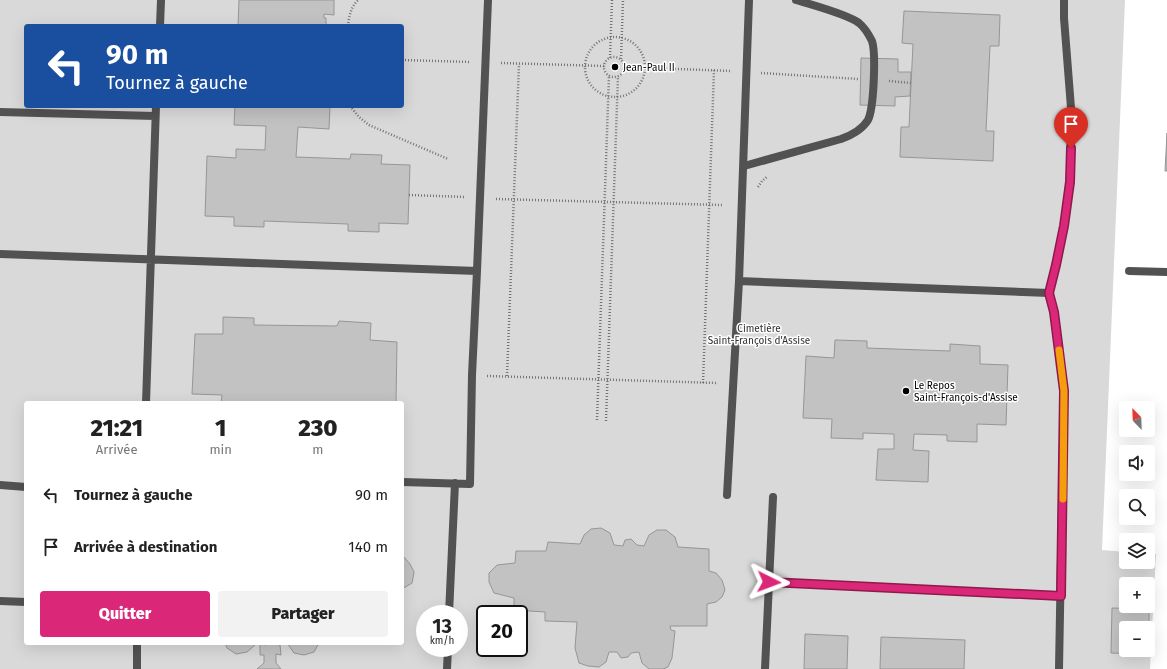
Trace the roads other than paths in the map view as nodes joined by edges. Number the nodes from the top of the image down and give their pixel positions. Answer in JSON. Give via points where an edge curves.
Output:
{"nodes":[{"id":1,"x":161,"y":0,"type":"edge"},
{"id":2,"x":488,"y":0,"type":"edge"},
{"id":3,"x":749,"y":0,"type":"edge"},
{"id":4,"x":796,"y":0,"type":"edge"},
{"id":5,"x":1064,"y":0,"type":"edge"},
{"id":6,"x":160,"y":24,"type":"edge"},
{"id":7,"x":156,"y":108,"type":"edge"},
{"id":8,"x":0,"y":112,"type":"edge"},
{"id":9,"x":155,"y":116,"type":"junction"},
{"id":10,"x":744,"y":166,"type":"junction"},
{"id":11,"x":0,"y":254,"type":"edge"},
{"id":12,"x":151,"y":260,"type":"junction"},
{"id":13,"x":1129,"y":270,"type":"dead end"},
{"id":14,"x":477,"y":271,"type":"junction"},
{"id":15,"x":1167,"y":272,"type":"edge"},
{"id":16,"x":739,"y":281,"type":"junction"},
{"id":17,"x":1049,"y":293,"type":"junction"},
{"id":18,"x":146,"y":401,"type":"edge"},
{"id":19,"x":404,"y":482,"type":"edge"},
{"id":20,"x":455,"y":483,"type":"junction"},
{"id":21,"x":0,"y":485,"type":"edge"},
{"id":22,"x":24,"y":487,"type":"edge"},
{"id":23,"x":727,"y":495,"type":"dead end"},
{"id":24,"x":773,"y":497,"type":"dead end"},
{"id":25,"x":769,"y":582,"type":"junction"},
{"id":26,"x":1061,"y":596,"type":"junction"},
{"id":27,"x":0,"y":601,"type":"edge"},
{"id":28,"x":24,"y":602,"type":"edge"},
{"id":29,"x":449,"y":605,"type":"edge"},
{"id":30,"x":137,"y":645,"type":"edge"},
{"id":31,"x":448,"y":657,"type":"edge"},
{"id":32,"x":137,"y":669,"type":"edge"},
{"id":33,"x":447,"y":669,"type":"edge"},
{"id":34,"x":765,"y":669,"type":"edge"},
{"id":35,"x":1059,"y":669,"type":"edge"}],
"edges":[{"from":1,"to":6,"type":"street"},
{"from":2,"to":14,"type":"street"},
{"from":3,"to":10,"type":"street"},
{"from":4,"to":10,"type":"street","via":[[850,18],[867,32],[874,52],[872,110],[862,128],[853,135]]},
{"from":5,"to":17,"type":"street","via":[[1071,108],[1070,182]]},
{"from":7,"to":9,"type":"street"},
{"from":8,"to":9,"type":"street"},
{"from":9,"to":12,"type":"street"},
{"from":10,"to":16,"type":"street"},
{"from":11,"to":12,"type":"street"},
{"from":12,"to":14,"type":"street"},
{"from":12,"to":18,"type":"street"},
{"from":13,"to":15,"type":"street"},
{"from":14,"to":20,"type":"street","via":[[470,484]]},
{"from":16,"to":17,"type":"street"},
{"from":16,"to":23,"type":"street"},
{"from":17,"to":26,"type":"street","via":[[1054,312],[1064,391]]},
{"from":19,"to":20,"type":"street"},
{"from":20,"to":29,"type":"street"},
{"from":21,"to":22,"type":"street"},
{"from":24,"to":25,"type":"street"},
{"from":25,"to":26,"type":"street"},
{"from":25,"to":34,"type":"street"},
{"from":26,"to":35,"type":"street"},
{"from":27,"to":28,"type":"street"},
{"from":30,"to":32,"type":"street"},
{"from":31,"to":33,"type":"street"}]}
